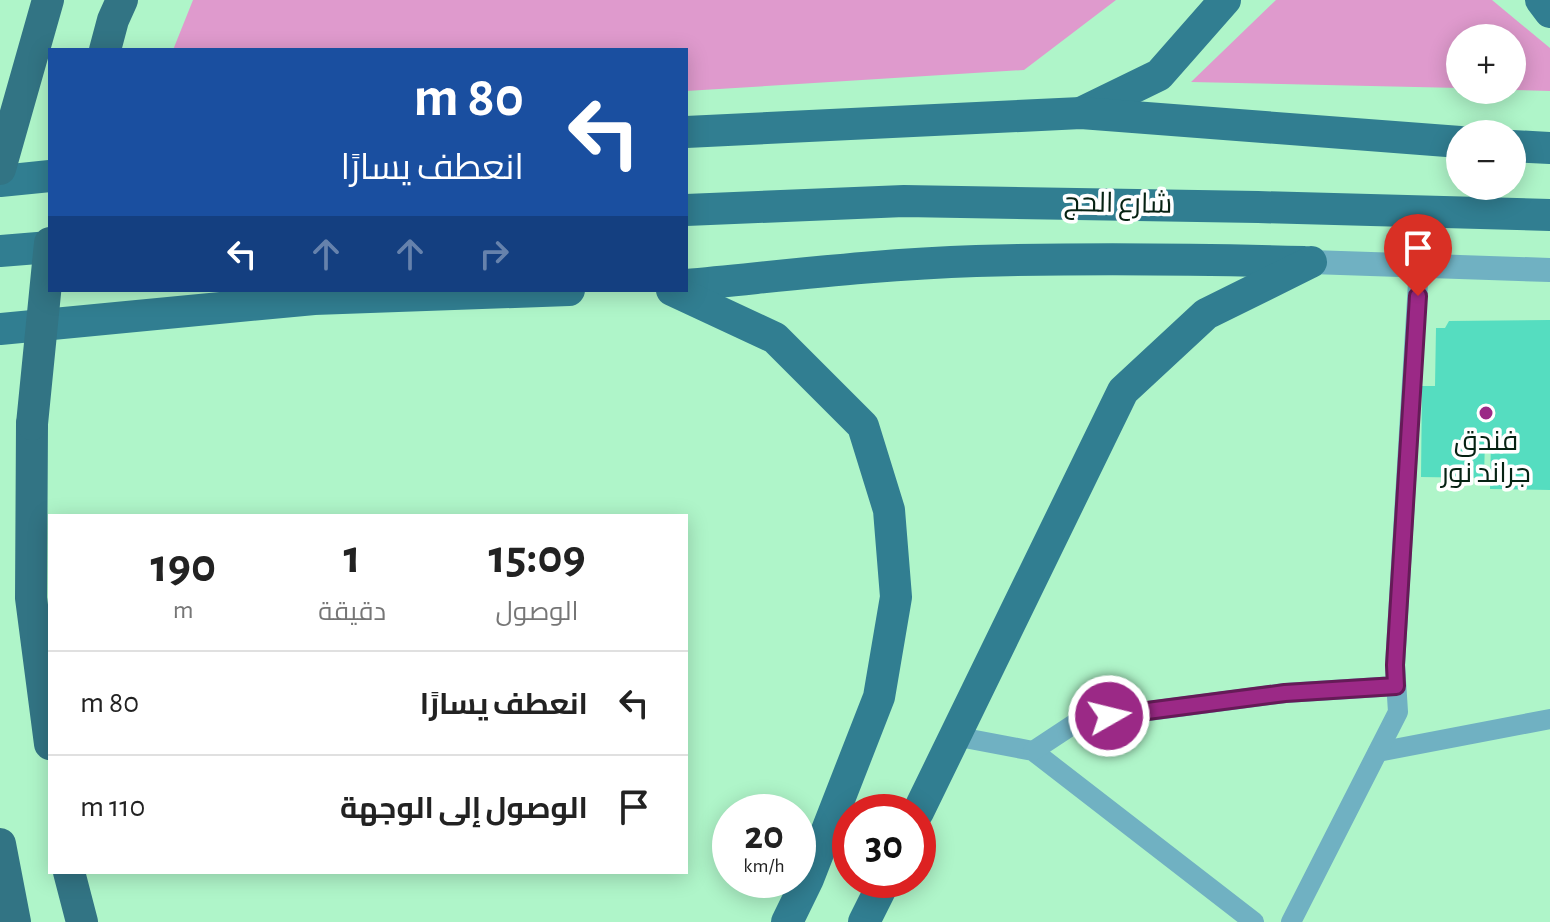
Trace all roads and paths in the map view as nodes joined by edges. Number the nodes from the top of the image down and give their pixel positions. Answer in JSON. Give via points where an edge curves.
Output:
{"nodes":[{"id":1,"x":48,"y":0,"type":"edge"},
{"id":2,"x":1225,"y":0,"type":"edge"},
{"id":3,"x":1541,"y":0,"type":"edge"},
{"id":4,"x":1550,"y":12,"type":"edge"},
{"id":5,"x":1081,"y":113,"type":"junction"},
{"id":6,"x":688,"y":132,"type":"edge"},
{"id":7,"x":1446,"y":141,"type":"edge"},
{"id":8,"x":1526,"y":147,"type":"edge"},
{"id":9,"x":1550,"y":148,"type":"edge"},
{"id":10,"x":0,"y":169,"type":"edge"},
{"id":11,"x":48,"y":176,"type":"edge"},
{"id":12,"x":0,"y":181,"type":"edge"},
{"id":13,"x":691,"y":214,"type":"edge"},
{"id":14,"x":1550,"y":215,"type":"edge"},
{"id":15,"x":48,"y":245,"type":"edge"},
{"id":16,"x":0,"y":251,"type":"edge"},
{"id":17,"x":1311,"y":262,"type":"junction"},
{"id":18,"x":48,"y":265,"type":"edge"},
{"id":19,"x":1419,"y":266,"type":"junction"},
{"id":20,"x":1550,"y":270,"type":"edge"},
{"id":21,"x":688,"y":285,"type":"edge"},
{"id":22,"x":358,"y":292,"type":"edge"},
{"id":23,"x":512,"y":292,"type":"edge"},
{"id":24,"x":676,"y":292,"type":"edge"},
{"id":25,"x":314,"y":299,"type":"junction"},
{"id":26,"x":0,"y":329,"type":"edge"},
{"id":27,"x":1396,"y":686,"type":"junction"},
{"id":28,"x":1550,"y":719,"type":"edge"},
{"id":29,"x":48,"y":729,"type":"edge"},
{"id":30,"x":954,"y":736,"type":"junction"},
{"id":31,"x":1033,"y":751,"type":"junction"},
{"id":32,"x":1378,"y":752,"type":"junction"},
{"id":33,"x":927,"y":794,"type":"edge"},
{"id":34,"x":0,"y":844,"type":"edge"},
{"id":35,"x":71,"y":874,"type":"edge"},
{"id":36,"x":72,"y":874,"type":"edge"},
{"id":37,"x":876,"y":898,"type":"edge"},
{"id":38,"x":15,"y":922,"type":"edge"},
{"id":39,"x":82,"y":922,"type":"edge"},
{"id":40,"x":96,"y":922,"type":"edge"},
{"id":41,"x":787,"y":922,"type":"edge"},
{"id":42,"x":864,"y":922,"type":"edge"},
{"id":43,"x":1254,"y":922,"type":"edge"},
{"id":44,"x":1291,"y":922,"type":"edge"}],
"edges":[{"from":1,"to":10,"type":"highway"},
{"from":2,"to":5,"type":"main road","via":[[1159,75]]},
{"from":3,"to":4,"type":"main road"},
{"from":5,"to":6,"type":"main road"},
{"from":5,"to":7,"type":"main road"},
{"from":8,"to":9,"type":"main road"},
{"from":11,"to":12,"type":"main road"},
{"from":13,"to":14,"type":"main road","name":"شارع الحج","via":[[904,201]]},
{"from":15,"to":16,"type":"main road"},
{"from":17,"to":19,"type":"street"},
{"from":17,"to":21,"type":"main road","via":[[974,261]]},
{"from":17,"to":30,"type":"main road","via":[[1206,314],[1123,391]]},
{"from":18,"to":29,"type":"highway","bridge":true,"via":[[32,424],[31,598]]},
{"from":19,"to":20,"type":"street"},
{"from":19,"to":27,"type":"street"},
{"from":22,"to":25,"type":"main road"},
{"from":23,"to":25,"type":"main road"},
{"from":24,"to":41,"type":"main road","via":[[775,338],[863,426],[889,510],[896,597],[879,697]]},
{"from":25,"to":26,"type":"main road"},
{"from":27,"to":31,"type":"street","via":[[1285,693],[1080,720]]},
{"from":27,"to":32,"type":"street","via":[[1398,712]]},
{"from":28,"to":32,"type":"street"},
{"from":30,"to":31,"type":"street"},
{"from":30,"to":33,"type":"main road"},
{"from":31,"to":43,"type":"street"},
{"from":32,"to":44,"type":"street"},
{"from":34,"to":38,"type":"highway"},
{"from":35,"to":39,"type":"highway"},
{"from":36,"to":40,"type":"main road"},
{"from":37,"to":42,"type":"main road"}]}
